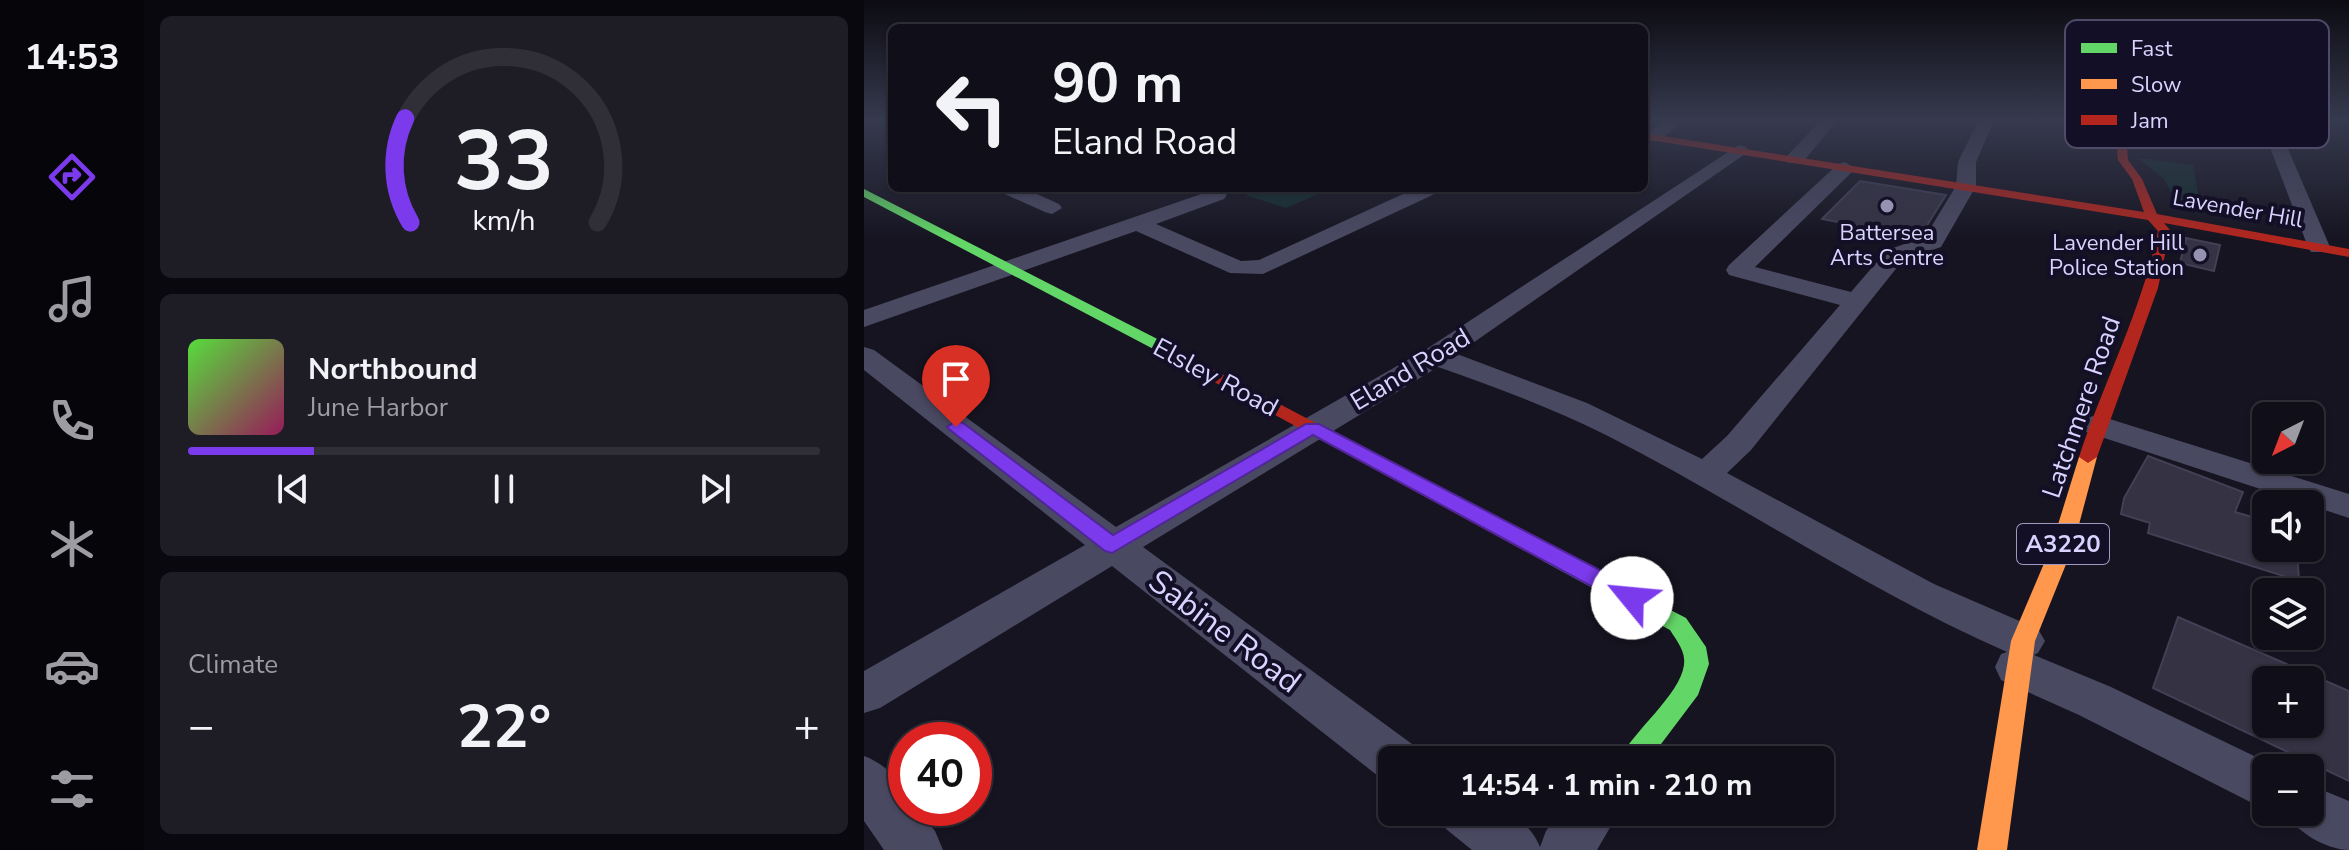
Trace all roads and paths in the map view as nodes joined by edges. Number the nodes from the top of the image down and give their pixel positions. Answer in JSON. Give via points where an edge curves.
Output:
{"nodes":[{"id":1,"x":1723,"y":161,"type":"edge"},
{"id":2,"x":1804,"y":161,"type":"edge"},
{"id":3,"x":1970,"y":161,"type":"edge"},
{"id":4,"x":2123,"y":161,"type":"edge"},
{"id":5,"x":2284,"y":161,"type":"edge"},
{"id":6,"x":1845,"y":168,"type":"junction"},
{"id":7,"x":1966,"y":178,"type":"junction"},
{"id":8,"x":864,"y":192,"type":"edge"},
{"id":9,"x":1016,"y":192,"type":"edge"},
{"id":10,"x":1423,"y":192,"type":"edge"},
{"id":11,"x":1217,"y":195,"type":"dead end"},
{"id":12,"x":1052,"y":208,"type":"dead end"},
{"id":13,"x":2152,"y":217,"type":"junction"},
{"id":14,"x":1138,"y":224,"type":"junction"},
{"id":15,"x":2319,"y":247,"type":"junction"},
{"id":16,"x":2349,"y":253,"type":"edge"},
{"id":17,"x":1014,"y":268,"type":"junction"},
{"id":18,"x":1856,"y":301,"type":"junction"},
{"id":19,"x":864,"y":319,"type":"edge"},
{"id":20,"x":864,"y":356,"type":"edge"},
{"id":21,"x":1435,"y":356,"type":"junction"},
{"id":22,"x":2097,"y":425,"type":"junction"},
{"id":23,"x":1313,"y":428,"type":"junction"},
{"id":24,"x":1705,"y":475,"type":"junction"},
{"id":25,"x":2349,"y":506,"type":"edge"},
{"id":26,"x":1112,"y":546,"type":"junction"},
{"id":27,"x":2020,"y":654,"type":"junction"},
{"id":28,"x":864,"y":694,"type":"edge"},
{"id":29,"x":1644,"y":746,"type":"edge"},
{"id":30,"x":1378,"y":747,"type":"edge"},
{"id":31,"x":864,"y":779,"type":"edge"},
{"id":32,"x":2252,"y":780,"type":"edge"},
{"id":33,"x":2324,"y":816,"type":"edge"},
{"id":34,"x":1482,"y":826,"type":"edge"},
{"id":35,"x":1583,"y":826,"type":"edge"},
{"id":36,"x":2349,"y":828,"type":"edge"},
{"id":37,"x":916,"y":850,"type":"edge"},
{"id":38,"x":1514,"y":850,"type":"edge"},
{"id":39,"x":1565,"y":850,"type":"edge"},
{"id":40,"x":1992,"y":850,"type":"edge"}],
"edges":[{"from":1,"to":21,"type":"street","name":"Eland Road"},
{"from":2,"to":6,"type":"main road","name":"Lavender Hill"},
{"from":3,"to":7,"type":"street"},
{"from":4,"to":13,"type":"main road","number":"A3220"},
{"from":5,"to":15,"type":"street"},
{"from":6,"to":7,"type":"main road","name":"Lavender Hill"},
{"from":6,"to":18,"type":"street","via":[[1738,270]]},
{"from":7,"to":13,"type":"main road","name":"Lavender Hill"},
{"from":7,"to":18,"type":"street","via":[[1933,242],[1895,255]]},
{"from":8,"to":17,"type":"main road","name":"Elsley Road"},
{"from":9,"to":12,"type":"street"},
{"from":10,"to":14,"type":"street","via":[[1250,269]]},
{"from":11,"to":14,"type":"street"},
{"from":13,"to":15,"type":"main road","name":"Lavender Hill"},
{"from":13,"to":22,"type":"main road","name":"Latchmere Road","number":"A3220","via":[[2164,230],[2162,244],[2121,373]]},
{"from":14,"to":17,"type":"street"},
{"from":15,"to":16,"type":"main road","name":"Lavender Hill"},
{"from":17,"to":19,"type":"street"},
{"from":17,"to":23,"type":"main road","name":"Elsley Road"},
{"from":18,"to":24,"type":"street","via":[[1739,443]]},
{"from":20,"to":26,"type":"street","name":"Sabine Road"},
{"from":21,"to":23,"type":"street","name":"Eland Road"},
{"from":21,"to":24,"type":"street","via":[[1617,428]]},
{"from":22,"to":25,"type":"street"},
{"from":22,"to":27,"type":"main road","name":"Latchmere Road","number":"A3220","via":[[2062,547]]},
{"from":23,"to":26,"type":"street","name":"Eland Road"},
{"from":23,"to":29,"type":"main road","name":"Elsley Road","via":[[1678,624],[1690,638],[1695,672]]},
{"from":24,"to":27,"type":"street","via":[[1974,621]]},
{"from":26,"to":28,"type":"street","name":"Eland Road"},
{"from":26,"to":30,"type":"street","name":"Sabine Road"},
{"from":27,"to":32,"type":"street","via":[[2095,701]]},
{"from":27,"to":40,"type":"main road","name":"Latchmere Road","number":"A3220"},
{"from":31,"to":37,"type":"street"},
{"from":33,"to":36,"type":"street"},
{"from":34,"to":38,"type":"street"},
{"from":35,"to":39,"type":"street"}]}
